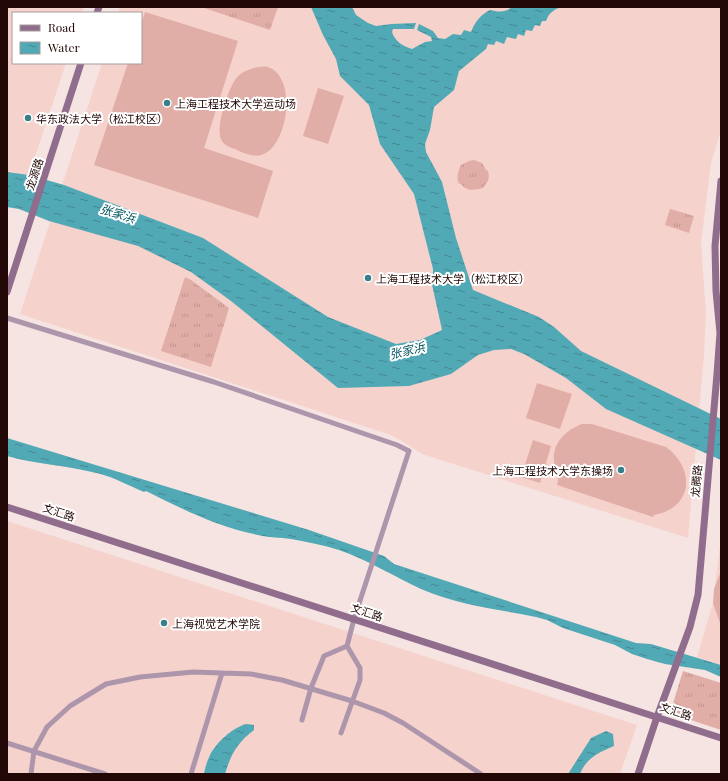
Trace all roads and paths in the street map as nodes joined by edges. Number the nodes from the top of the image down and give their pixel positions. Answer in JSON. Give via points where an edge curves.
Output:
{"nodes":[{"id":1,"x":81,"y":64,"type":"edge"},
{"id":2,"x":721,"y":181,"type":"edge"},
{"id":3,"x":7,"y":292,"type":"edge"},
{"id":4,"x":7,"y":318,"type":"edge"},
{"id":5,"x":7,"y":507,"type":"edge"},
{"id":6,"x":354,"y":619,"type":"junction"},
{"id":7,"x":347,"y":646,"type":"junction"},
{"id":8,"x":222,"y":673,"type":"junction"},
{"id":9,"x":311,"y":688,"type":"junction"},
{"id":10,"x":352,"y":701,"type":"junction"},
{"id":11,"x":657,"y":717,"type":"junction"},
{"id":12,"x":302,"y":720,"type":"dead end"},
{"id":13,"x":342,"y":733,"type":"dead end"},
{"id":14,"x":721,"y":738,"type":"edge"},
{"id":15,"x":7,"y":743,"type":"edge"},
{"id":16,"x":34,"y":751,"type":"junction"},
{"id":17,"x":31,"y":774,"type":"edge"},
{"id":18,"x":105,"y":774,"type":"edge"},
{"id":19,"x":190,"y":774,"type":"edge"},
{"id":20,"x":481,"y":774,"type":"edge"},
{"id":21,"x":638,"y":774,"type":"edge"}],
"edges":[{"from":1,"to":3,"type":"main road","name":"龙源路"},
{"from":2,"to":11,"type":"main road","name":"龙腾路","via":[[715,246],[720,333],[698,595],[690,627]]},
{"from":4,"to":6,"type":"street","via":[[214,382],[409,451]]},
{"from":5,"to":6,"type":"main road","name":"文汇路"},
{"from":6,"to":7,"type":"street"},
{"from":6,"to":11,"type":"main road","name":"文汇路"},
{"from":7,"to":9,"type":"street","via":[[324,656]]},
{"from":7,"to":10,"type":"street","via":[[360,668],[360,680]]},
{"from":8,"to":9,"type":"street","via":[[251,674]]},
{"from":8,"to":16,"type":"street","via":[[193,672],[140,677],[106,684],[70,706],[47,727]]},
{"from":8,"to":19,"type":"street"},
{"from":9,"to":10,"type":"street"},
{"from":9,"to":12,"type":"street"},
{"from":10,"to":13,"type":"street"},
{"from":10,"to":20,"type":"street","via":[[384,712]]},
{"from":11,"to":14,"type":"main road","name":"文汇路"},
{"from":11,"to":21,"type":"main road","name":"龙腾路"},
{"from":15,"to":16,"type":"street"},
{"from":16,"to":17,"type":"street"},
{"from":16,"to":18,"type":"street"}]}
